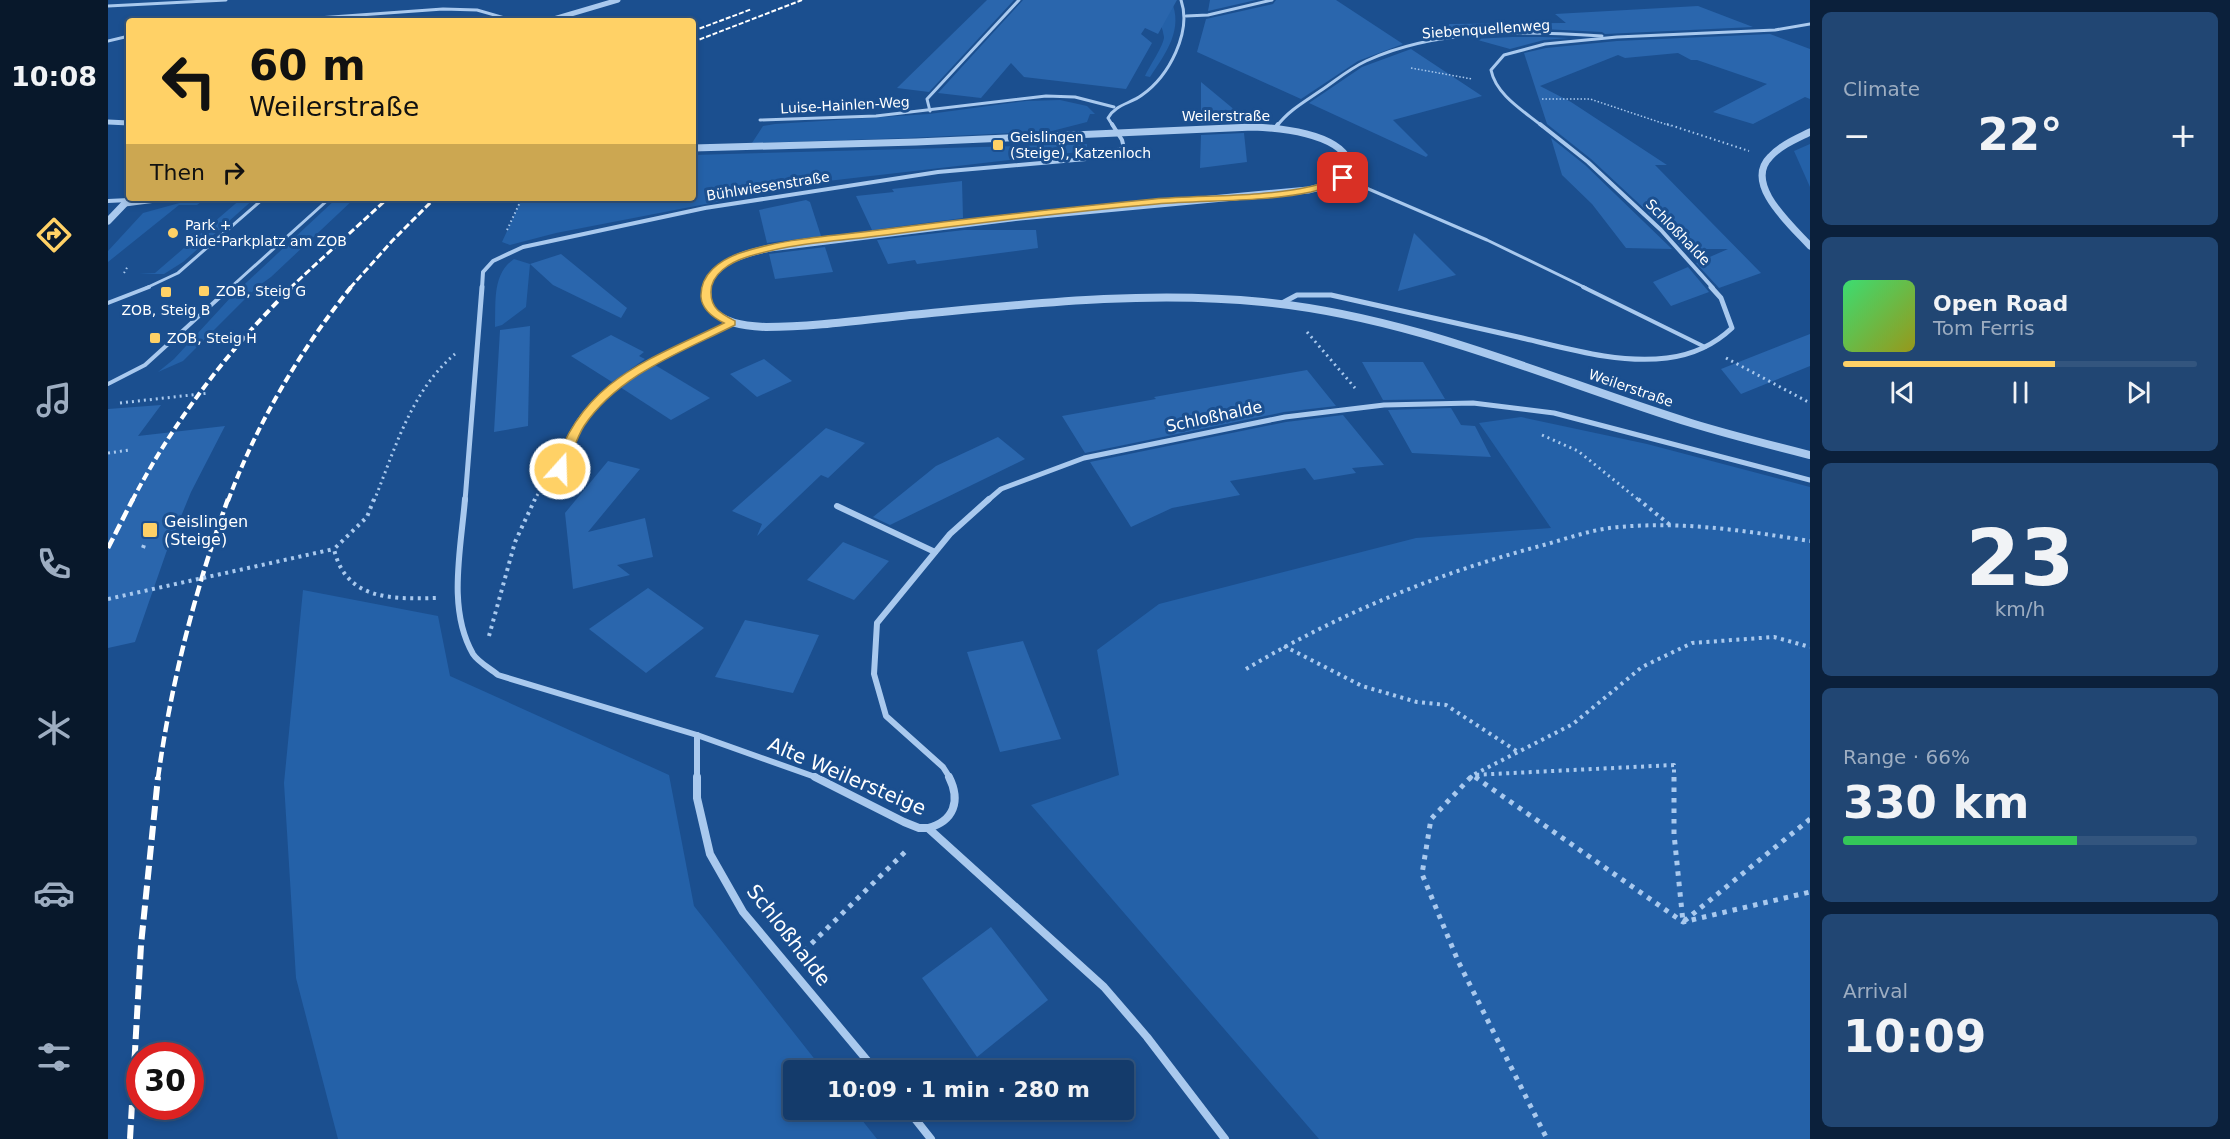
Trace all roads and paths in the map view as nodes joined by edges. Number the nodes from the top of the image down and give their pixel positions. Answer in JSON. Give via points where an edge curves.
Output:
{"nodes":[{"id":1,"x":225,"y":0,"type":"edge"},
{"id":2,"x":618,"y":0,"type":"edge"},
{"id":3,"x":1018,"y":0,"type":"edge"},
{"id":4,"x":1181,"y":0,"type":"edge"},
{"id":5,"x":1272,"y":0,"type":"edge"},
{"id":6,"x":108,"y":6,"type":"edge"},
{"id":7,"x":1186,"y":16,"type":"junction"},
{"id":8,"x":318,"y":18,"type":"edge"},
{"id":9,"x":505,"y":18,"type":"edge"},
{"id":10,"x":557,"y":18,"type":"edge"},
{"id":11,"x":1810,"y":24,"type":"edge"},
{"id":12,"x":126,"y":37,"type":"edge"},
{"id":13,"x":1617,"y":37,"type":"junction"},
{"id":14,"x":108,"y":41,"type":"edge"},
{"id":15,"x":1368,"y":60,"type":"junction"},
{"id":16,"x":1469,"y":78,"type":"dead end"},
{"id":17,"x":1509,"y":99,"type":"junction"},
{"id":18,"x":1114,"y":107,"type":"junction"},
{"id":19,"x":930,"y":111,"type":"junction"},
{"id":20,"x":760,"y":120,"type":"dead end"},
{"id":21,"x":108,"y":122,"type":"edge"},
{"id":22,"x":126,"y":124,"type":"edge"},
{"id":23,"x":1275,"y":128,"type":"junction"},
{"id":24,"x":1810,"y":132,"type":"edge"},
{"id":25,"x":1117,"y":133,"type":"junction"},
{"id":26,"x":1724,"y":144,"type":"dead end"},
{"id":27,"x":696,"y":147,"type":"edge"},
{"id":28,"x":1343,"y":178,"type":"junction"},
{"id":29,"x":108,"y":201,"type":"edge"},
{"id":30,"x":128,"y":201,"type":"edge"},
{"id":31,"x":261,"y":201,"type":"edge"},
{"id":32,"x":327,"y":201,"type":"edge"},
{"id":33,"x":521,"y":201,"type":"edge"},
{"id":34,"x":108,"y":221,"type":"edge"},
{"id":35,"x":1810,"y":246,"type":"edge"},
{"id":36,"x":507,"y":253,"type":"junction"},
{"id":37,"x":108,"y":303,"type":"edge"},
{"id":38,"x":1282,"y":303,"type":"junction"},
{"id":39,"x":732,"y":323,"type":"junction"},
{"id":40,"x":477,"y":336,"type":"junction"},
{"id":41,"x":1705,"y":347,"type":"junction"},
{"id":42,"x":108,"y":384,"type":"edge"},
{"id":43,"x":209,"y":393,"type":"dead end"},
{"id":44,"x":138,"y":401,"type":"dead end"},
{"id":45,"x":1810,"y":403,"type":"edge"},
{"id":46,"x":1372,"y":407,"type":"junction"},
{"id":47,"x":1539,"y":433,"type":"dead end"},
{"id":48,"x":130,"y":450,"type":"dead end"},
{"id":49,"x":108,"y":453,"type":"edge"},
{"id":50,"x":1810,"y":455,"type":"edge"},
{"id":51,"x":560,"y":469,"type":"joint"},
{"id":52,"x":1810,"y":480,"type":"edge"},
{"id":53,"x":837,"y":506,"type":"dead end"},
{"id":54,"x":1670,"y":525,"type":"junction"},
{"id":55,"x":1810,"y":541,"type":"edge"},
{"id":56,"x":145,"y":542,"type":"dead end"},
{"id":57,"x":143,"y":548,"type":"dead end"},
{"id":58,"x":334,"y":549,"type":"junction"},
{"id":59,"x":935,"y":552,"type":"junction"},
{"id":60,"x":457,"y":598,"type":"junction"},
{"id":61,"x":108,"y":599,"type":"edge"},
{"id":62,"x":1284,"y":646,"type":"junction"},
{"id":63,"x":1810,"y":647,"type":"edge"},
{"id":64,"x":474,"y":656,"type":"junction"},
{"id":65,"x":1246,"y":669,"type":"dead end"},
{"id":66,"x":697,"y":735,"type":"junction"},
{"id":67,"x":1518,"y":752,"type":"junction"},
{"id":68,"x":1473,"y":775,"type":"junction"},
{"id":69,"x":1810,"y":819,"type":"edge"},
{"id":70,"x":928,"y":828,"type":"junction"},
{"id":71,"x":909,"y":849,"type":"dead end"},
{"id":72,"x":1810,"y":892,"type":"edge"},
{"id":73,"x":1683,"y":922,"type":"junction"},
{"id":74,"x":788,"y":966,"type":"junction"},
{"id":75,"x":867,"y":1060,"type":"edge"},
{"id":76,"x":916,"y":1120,"type":"edge"},
{"id":77,"x":931,"y":1139,"type":"edge"},
{"id":78,"x":1225,"y":1139,"type":"edge"},
{"id":79,"x":1547,"y":1139,"type":"edge"}],
"edges":[{"from":1,"to":6,"type":"street"},
{"from":2,"to":10,"type":"street"},
{"from":3,"to":19,"type":"street","name":"Luise-Hainlen-Weg","via":[[927,99]]},
{"from":4,"to":7,"type":"street"},
{"from":5,"to":7,"type":"street","via":[[1208,15]]},
{"from":7,"to":18,"type":"street","via":[[1180,42],[1151,87],[1141,96]]},
{"from":8,"to":9,"type":"street","via":[[443,9],[477,10]]},
{"from":11,"to":13,"type":"street","name":"Schloßhalde"},
{"from":12,"to":14,"type":"street"},
{"from":13,"to":15,"type":"street","name":"Siebenquellenweg","via":[[1560,34],[1463,38],[1414,45]]},
{"from":13,"to":17,"type":"street","name":"Schloßhalde","via":[[1545,44],[1504,56],[1491,70],[1493,80]]},
{"from":15,"to":16,"type":"path"},
{"from":15,"to":23,"type":"street","name":"Siebenquellenweg","via":[[1285,114]]},
{"from":17,"to":26,"type":"path","via":[[1590,99]]},
{"from":17,"to":41,"type":"street","name":"Schloßhalde","via":[[1588,162],[1661,230],[1721,298],[1732,328]]},
{"from":18,"to":19,"type":"street","name":"Luise-Hainlen-Weg","via":[[1075,97],[1046,96]]},
{"from":18,"to":25,"type":"street","via":[[1108,118]]},
{"from":19,"to":20,"type":"street","name":"Luise-Hainlen-Weg"},
{"from":21,"to":22,"type":"street"},
{"from":23,"to":25,"type":"street","name":"Weilerstraße"},
{"from":23,"to":28,"type":"street","name":"Weilerstraße","via":[[1316,138],[1344,153],[1349,169]]},
{"from":24,"to":35,"type":"street","via":[[1769,155],[1760,174],[1768,195]]},
{"from":25,"to":27,"type":"street","name":"Weilerstraße"},
{"from":25,"to":36,"type":"street","name":"Bühlwiesenstraße","via":[[1124,148],[1086,159],[938,172],[821,189],[636,222]]},
{"from":28,"to":39,"type":"street","name":"Weilerstraße","via":[[1286,193],[965,222],[761,250],[725,264],[711,275],[706,301],[715,314]]},
{"from":28,"to":41,"type":"lane","via":[[1487,240]]},
{"from":29,"to":30,"type":"street"},
{"from":30,"to":34,"type":"street"},
{"from":31,"to":37,"type":"lane","via":[[178,273]]},
{"from":32,"to":42,"type":"lane","via":[[145,365]]},
{"from":33,"to":36,"type":"path","via":[[502,242]]},
{"from":36,"to":40,"type":"street","name":"Bühlwiesenstraße","via":[[483,272]]},
{"from":38,"to":39,"type":"street","name":"Weilerstraße","via":[[1179,297],[1090,299],[775,327]]},
{"from":38,"to":41,"type":"street","name":"Schloßhalde","via":[[1297,295],[1332,295],[1578,350],[1644,359],[1682,356]]},
{"from":38,"to":46,"type":"path"},
{"from":38,"to":50,"type":"street","name":"Weilerstraße","via":[[1392,323],[1452,340],[1709,429]]},
{"from":39,"to":51,"type":"street","via":[[626,376],[593,406],[578,426]]},
{"from":40,"to":58,"type":"path","via":[[442,365],[411,409],[367,517]]},
{"from":40,"to":60,"type":"street","name":"Bühlwiesenstraße"},
{"from":41,"to":45,"type":"path"},
{"from":43,"to":44,"type":"path"},
{"from":46,"to":52,"type":"street","name":"Schloßhalde","via":[[1473,403],[1554,413]]},
{"from":46,"to":59,"type":"street","name":"Schloßhalde","via":[[1285,417],[1084,458],[1001,489]]},
{"from":47,"to":54,"type":"path","via":[[1578,451]]},
{"from":48,"to":49,"type":"path"},
{"from":51,"to":64,"type":"path","via":[[548,478],[523,521],[504,575],[491,632]]},
{"from":53,"to":59,"type":"street"},
{"from":54,"to":55,"type":"path"},
{"from":54,"to":62,"type":"path","via":[[1617,527],[1488,560],[1364,605]]},
{"from":56,"to":57,"type":"path"},
{"from":58,"to":60,"type":"path","via":[[345,578],[378,595]]},
{"from":58,"to":61,"type":"path","bridge":true},
{"from":59,"to":70,"type":"street","name":"Schloßhalde","via":[[877,623],[874,674],[886,716],[943,767],[951,779],[955,804],[950,815],[942,824]]},
{"from":60,"to":64,"type":"street"},
{"from":62,"to":65,"type":"path"},
{"from":62,"to":67,"type":"path","via":[[1362,686],[1417,702],[1446,705]]},
{"from":63,"to":67,"type":"path","via":[[1774,637],[1692,643],[1642,667],[1574,724]]},
{"from":64,"to":66,"type":"street","name":"Alte Weilersteige","via":[[498,675]]},
{"from":66,"to":70,"type":"street","name":"Alte Weilersteige","via":[[810,774],[904,822]]},
{"from":66,"to":74,"type":"street","name":"Schloßhalde","via":[[698,798],[711,854],[743,912]]},
{"from":67,"to":68,"type":"path"},
{"from":68,"to":73,"type":"path"},
{"from":68,"to":73,"type":"path","via":[[1674,765],[1674,834]]},
{"from":68,"to":79,"type":"path","via":[[1431,819],[1422,874],[1458,961]]},
{"from":69,"to":73,"type":"path"},
{"from":70,"to":78,"type":"street","name":"Alte Weilersteige","via":[[1104,987]]},
{"from":71,"to":74,"type":"path"},
{"from":72,"to":73,"type":"path"},
{"from":74,"to":75,"type":"street","name":"Schloßhalde"},
{"from":76,"to":77,"type":"street"}]}
